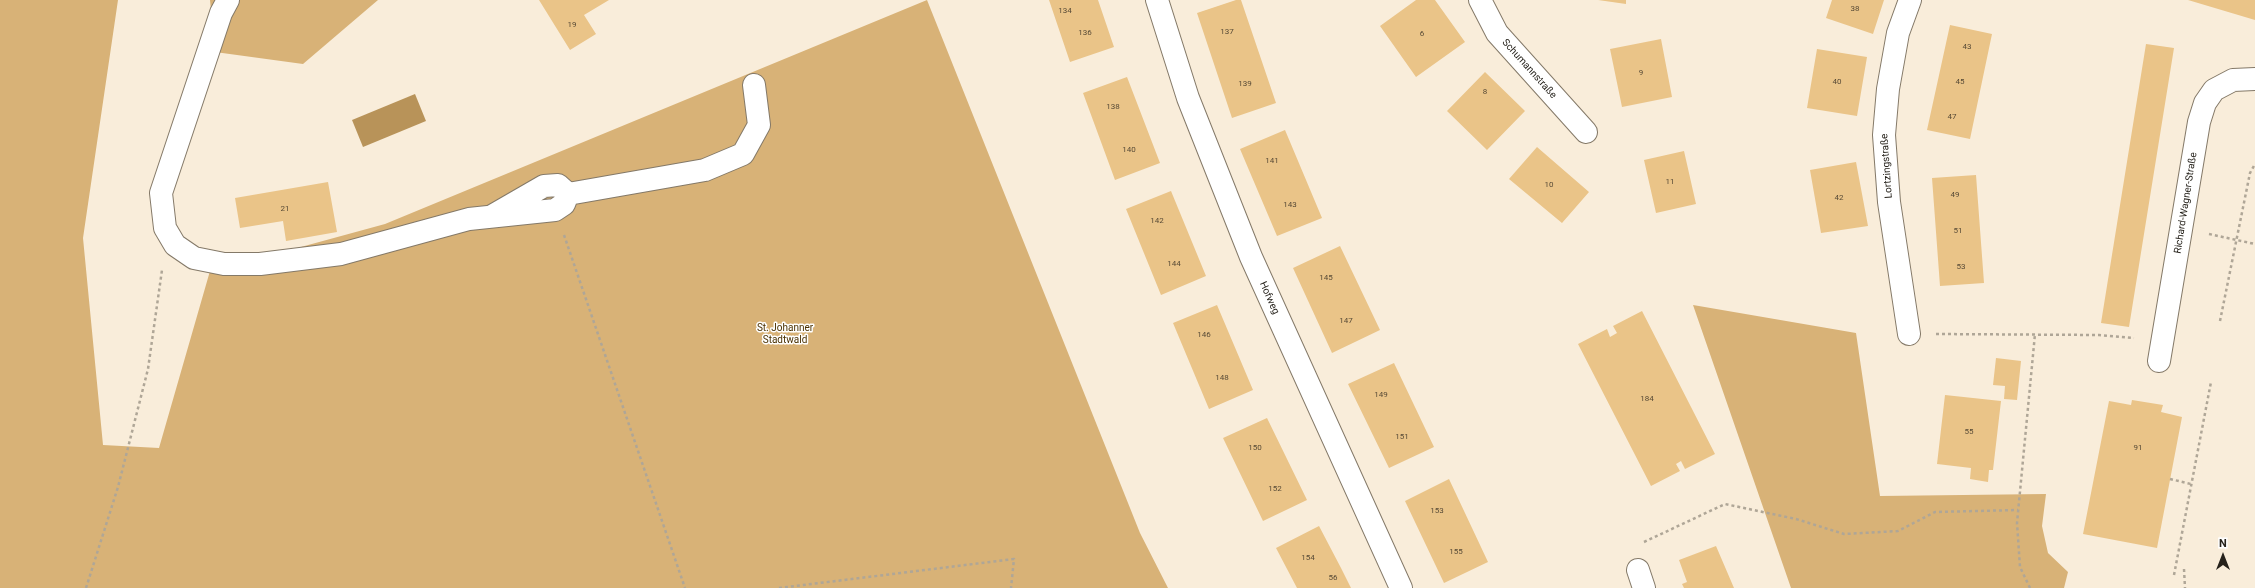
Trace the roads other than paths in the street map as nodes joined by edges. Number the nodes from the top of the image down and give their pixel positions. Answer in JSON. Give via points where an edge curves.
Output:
{"nodes":[{"id":1,"x":228,"y":0,"type":"edge"},
{"id":2,"x":1157,"y":0,"type":"edge"},
{"id":3,"x":1480,"y":0,"type":"edge"},
{"id":4,"x":1910,"y":0,"type":"edge"},
{"id":5,"x":2255,"y":79,"type":"edge"},
{"id":6,"x":754,"y":85,"type":"dead end"},
{"id":7,"x":1586,"y":132,"type":"dead end"},
{"id":8,"x":1909,"y":334,"type":"road end"},
{"id":9,"x":2161,"y":351,"type":"road end"},
{"id":10,"x":1401,"y":588,"type":"edge"}],
"edges":[{"from":1,"to":6,"type":"street","via":[[220,13],[161,193],[165,228],[174,245],[194,258],[224,264],[260,264],[341,254],[469,219],[562,202],[706,170],[743,154],[760,124]]},
{"from":2,"to":10,"type":"street","name":"Hofweg","via":[[1188,98],[1251,257]]},
{"from":3,"to":7,"type":"street","name":"Schumannstraße","via":[[1497,32]]},
{"from":4,"to":8,"type":"street","name":"Lortzingstraße","via":[[1898,32],[1888,89],[1884,135],[1889,202]]},
{"from":5,"to":9,"type":"street","name":"Richard-Wagner-Straße","via":[[2233,80],[2214,90],[2205,103],[2199,122]]}]}
